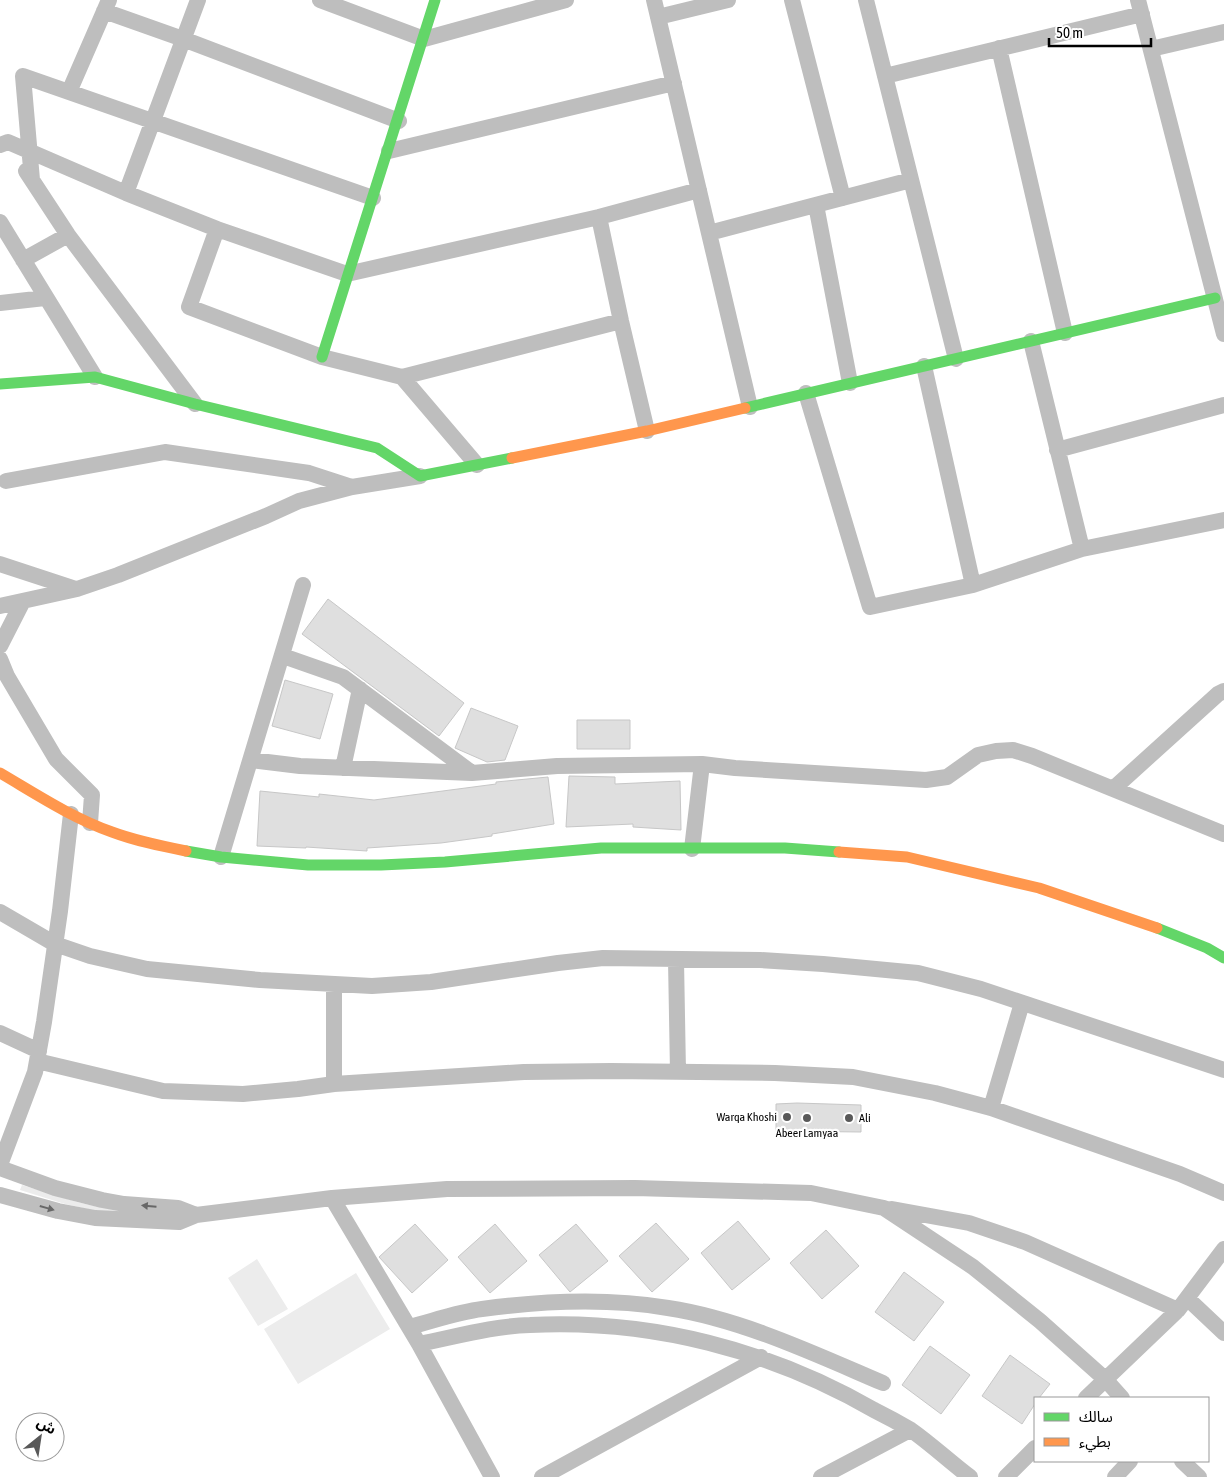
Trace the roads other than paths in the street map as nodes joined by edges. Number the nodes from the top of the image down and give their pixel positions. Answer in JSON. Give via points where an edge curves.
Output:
{"nodes":[{"id":1,"x":198,"y":0,"type":"edge"},
{"id":2,"x":320,"y":0,"type":"edge"},
{"id":3,"x":436,"y":0,"type":"edge"},
{"id":4,"x":566,"y":0,"type":"edge"},
{"id":5,"x":654,"y":0,"type":"edge"},
{"id":6,"x":728,"y":0,"type":"edge"},
{"id":7,"x":792,"y":0,"type":"edge"},
{"id":8,"x":866,"y":0,"type":"edge"},
{"id":9,"x":538,"y":4,"type":"edge"},
{"id":10,"x":106,"y":5,"type":"edge"},
{"id":11,"x":1140,"y":7,"type":"edge"},
{"id":12,"x":658,"y":18,"type":"junction"},
{"id":13,"x":1224,"y":32,"type":"edge"},
{"id":14,"x":184,"y":39,"type":"junction"},
{"id":15,"x":424,"y":39,"type":"junction"},
{"id":16,"x":998,"y":48,"type":"junction"},
{"id":17,"x":1151,"y":50,"type":"junction"},
{"id":18,"x":885,"y":76,"type":"junction"},
{"id":19,"x":674,"y":83,"type":"junction"},
{"id":20,"x":69,"y":92,"type":"junction"},
{"id":21,"x":399,"y":120,"type":"junction"},
{"id":22,"x":153,"y":121,"type":"junction"},
{"id":23,"x":4,"y":143,"type":"edge"},
{"id":24,"x":28,"y":150,"type":"junction"},
{"id":25,"x":389,"y":151,"type":"junction"},
{"id":26,"x":32,"y":180,"type":"junction"},
{"id":27,"x":911,"y":180,"type":"junction"},
{"id":28,"x":700,"y":190,"type":"junction"},
{"id":29,"x":126,"y":193,"type":"junction"},
{"id":30,"x":373,"y":198,"type":"junction"},
{"id":31,"x":843,"y":198,"type":"junction"},
{"id":32,"x":816,"y":205,"type":"junction"},
{"id":33,"x":599,"y":217,"type":"junction"},
{"id":34,"x":0,"y":222,"type":"edge"},
{"id":35,"x":217,"y":230,"type":"junction"},
{"id":36,"x":709,"y":233,"type":"junction"},
{"id":37,"x":68,"y":235,"type":"junction"},
{"id":38,"x":23,"y":260,"type":"junction"},
{"id":39,"x":347,"y":274,"type":"junction"},
{"id":40,"x":45,"y":298,"type":"junction"},
{"id":41,"x":1215,"y":298,"type":"junction"},
{"id":42,"x":0,"y":303,"type":"edge"},
{"id":43,"x":620,"y":321,"type":"junction"},
{"id":44,"x":1223,"y":329,"type":"edge"},
{"id":45,"x":1065,"y":333,"type":"junction"},
{"id":46,"x":1030,"y":341,"type":"junction"},
{"id":47,"x":322,"y":358,"type":"junction"},
{"id":48,"x":956,"y":359,"type":"junction"},
{"id":49,"x":924,"y":366,"type":"junction"},
{"id":50,"x":402,"y":377,"type":"junction"},
{"id":51,"x":95,"y":378,"type":"junction"},
{"id":52,"x":850,"y":383,"type":"junction"},
{"id":53,"x":0,"y":384,"type":"edge"},
{"id":54,"x":806,"y":393,"type":"junction"},
{"id":55,"x":195,"y":404,"type":"junction"},
{"id":56,"x":1224,"y":406,"type":"edge"},
{"id":57,"x":750,"y":407,"type":"junction"},
{"id":58,"x":647,"y":430,"type":"junction"},
{"id":59,"x":1057,"y":450,"type":"junction"},
{"id":60,"x":478,"y":466,"type":"junction"},
{"id":61,"x":420,"y":476,"type":"junction"},
{"id":62,"x":2,"y":483,"type":"edge"},
{"id":63,"x":352,"y":487,"type":"junction"},
{"id":64,"x":1224,"y":520,"type":"edge"},
{"id":65,"x":1082,"y":549,"type":"junction"},
{"id":66,"x":0,"y":564,"type":"edge"},
{"id":67,"x":973,"y":584,"type":"junction"},
{"id":68,"x":303,"y":585,"type":"dead end"},
{"id":69,"x":77,"y":589,"type":"junction"},
{"id":70,"x":23,"y":601,"type":"junction"},
{"id":71,"x":0,"y":606,"type":"edge"},
{"id":72,"x":0,"y":646,"type":"edge"},
{"id":73,"x":283,"y":656,"type":"junction"},
{"id":74,"x":0,"y":659,"type":"edge"},
{"id":75,"x":360,"y":689,"type":"junction"},
{"id":76,"x":1224,"y":691,"type":"edge"},
{"id":77,"x":251,"y":760,"type":"junction"},
{"id":78,"x":702,"y":764,"type":"junction"},
{"id":79,"x":343,"y":768,"type":"junction"},
{"id":80,"x":0,"y":773,"type":"edge"},
{"id":81,"x":472,"y":773,"type":"junction"},
{"id":82,"x":1113,"y":789,"type":"junction"},
{"id":83,"x":71,"y":814,"type":"junction"},
{"id":84,"x":90,"y":823,"type":"junction"},
{"id":85,"x":1224,"y":834,"type":"edge"},
{"id":86,"x":692,"y":849,"type":"junction"},
{"id":87,"x":221,"y":857,"type":"junction"},
{"id":88,"x":0,"y":912,"type":"edge"},
{"id":89,"x":55,"y":944,"type":"junction"},
{"id":90,"x":1224,"y":958,"type":"edge"},
{"id":91,"x":676,"y":960,"type":"junction"},
{"id":92,"x":334,"y":984,"type":"junction"},
{"id":93,"x":1022,"y":1003,"type":"junction"},
{"id":94,"x":0,"y":1033,"type":"edge"},
{"id":95,"x":38,"y":1056,"type":"junction"},
{"id":96,"x":1224,"y":1070,"type":"edge"},
{"id":97,"x":678,"y":1072,"type":"junction"},
{"id":98,"x":334,"y":1084,"type":"junction"},
{"id":99,"x":991,"y":1108,"type":"junction"},
{"id":100,"x":0,"y":1166,"type":"edge"},
{"id":101,"x":1224,"y":1193,"type":"edge"},
{"id":102,"x":0,"y":1195,"type":"edge"},
{"id":103,"x":332,"y":1198,"type":"junction"},
{"id":104,"x":884,"y":1208,"type":"junction"},
{"id":105,"x":196,"y":1215,"type":"junction"},
{"id":106,"x":1224,"y":1249,"type":"edge"},
{"id":107,"x":1183,"y":1304,"type":"junction"},
{"id":108,"x":408,"y":1328,"type":"junction"},
{"id":109,"x":1224,"y":1333,"type":"edge"},
{"id":110,"x":418,"y":1344,"type":"junction"},
{"id":111,"x":761,"y":1357,"type":"junction"},
{"id":112,"x":1106,"y":1379,"type":"junction"},
{"id":113,"x":883,"y":1383,"type":"dead end"},
{"id":114,"x":1087,"y":1397,"type":"edge"},
{"id":115,"x":1121,"y":1397,"type":"edge"},
{"id":116,"x":910,"y":1430,"type":"junction"},
{"id":117,"x":1034,"y":1449,"type":"edge"},
{"id":118,"x":1129,"y":1462,"type":"edge"},
{"id":119,"x":1183,"y":1462,"type":"edge"},
{"id":120,"x":492,"y":1477,"type":"edge"},
{"id":121,"x":542,"y":1477,"type":"edge"},
{"id":122,"x":821,"y":1477,"type":"edge"},
{"id":123,"x":970,"y":1477,"type":"edge"},
{"id":124,"x":1006,"y":1477,"type":"edge"},
{"id":125,"x":1115,"y":1477,"type":"edge"},
{"id":126,"x":1199,"y":1477,"type":"edge"}],
"edges":[{"from":1,"to":14,"type":"street"},
{"from":2,"to":15,"type":"street"},
{"from":3,"to":15,"type":"street"},
{"from":4,"to":9,"type":"street"},
{"from":5,"to":12,"type":"street"},
{"from":6,"to":12,"type":"street"},
{"from":7,"to":31,"type":"street"},
{"from":8,"to":18,"type":"street"},
{"from":9,"to":15,"type":"street"},
{"from":10,"to":14,"type":"street"},
{"from":10,"to":20,"type":"street"},
{"from":11,"to":16,"type":"street"},
{"from":11,"to":17,"type":"street"},
{"from":12,"to":19,"type":"street"},
{"from":13,"to":17,"type":"street"},
{"from":14,"to":21,"type":"street"},
{"from":14,"to":22,"type":"street"},
{"from":15,"to":21,"type":"street"},
{"from":16,"to":18,"type":"street"},
{"from":16,"to":45,"type":"street"},
{"from":17,"to":41,"type":"street"},
{"from":18,"to":27,"type":"street"},
{"from":19,"to":25,"type":"street"},
{"from":19,"to":28,"type":"street"},
{"from":20,"to":22,"type":"street"},
{"from":20,"to":24,"type":"street","via":[[23,76]]},
{"from":21,"to":25,"type":"street"},
{"from":22,"to":29,"type":"street"},
{"from":22,"to":30,"type":"street"},
{"from":23,"to":24,"type":"street"},
{"from":23,"to":26,"type":"street"},
{"from":24,"to":26,"type":"street"},
{"from":24,"to":29,"type":"street"},
{"from":25,"to":30,"type":"street"},
{"from":26,"to":37,"type":"street"},
{"from":27,"to":31,"type":"street"},
{"from":27,"to":48,"type":"street"},
{"from":28,"to":33,"type":"street"},
{"from":28,"to":36,"type":"street"},
{"from":29,"to":35,"type":"street"},
{"from":30,"to":39,"type":"street"},
{"from":31,"to":32,"type":"street"},
{"from":32,"to":36,"type":"street"},
{"from":32,"to":52,"type":"street"},
{"from":33,"to":39,"type":"street"},
{"from":33,"to":43,"type":"street"},
{"from":34,"to":38,"type":"street"},
{"from":35,"to":39,"type":"street"},
{"from":35,"to":47,"type":"street","via":[[189,307]]},
{"from":36,"to":57,"type":"street"},
{"from":37,"to":38,"type":"street"},
{"from":37,"to":55,"type":"street"},
{"from":38,"to":40,"type":"street"},
{"from":39,"to":47,"type":"street"},
{"from":40,"to":42,"type":"street"},
{"from":40,"to":51,"type":"street"},
{"from":41,"to":44,"type":"street"},
{"from":41,"to":45,"type":"street"},
{"from":43,"to":50,"type":"street"},
{"from":43,"to":58,"type":"street"},
{"from":45,"to":46,"type":"street"},
{"from":46,"to":48,"type":"street"},
{"from":46,"to":59,"type":"street"},
{"from":47,"to":50,"type":"street"},
{"from":48,"to":49,"type":"street"},
{"from":49,"to":52,"type":"street"},
{"from":49,"to":67,"type":"street"},
{"from":50,"to":60,"type":"street"},
{"from":51,"to":53,"type":"street"},
{"from":51,"to":55,"type":"street"},
{"from":52,"to":54,"type":"street"},
{"from":54,"to":57,"type":"street"},
{"from":54,"to":67,"type":"street","via":[[870,607]]},
{"from":55,"to":61,"type":"street","via":[[377,448]]},
{"from":56,"to":59,"type":"street"},
{"from":57,"to":58,"type":"street"},
{"from":58,"to":60,"type":"street"},
{"from":59,"to":65,"type":"street"},
{"from":60,"to":61,"type":"street"},
{"from":61,"to":63,"type":"street"},
{"from":62,"to":63,"type":"street","via":[[165,452],[309,474]]},
{"from":63,"to":69,"type":"street","via":[[299,501]]},
{"from":64,"to":65,"type":"street"},
{"from":65,"to":67,"type":"street"},
{"from":66,"to":69,"type":"street"},
{"from":68,"to":73,"type":"street"},
{"from":69,"to":70,"type":"street"},
{"from":70,"to":71,"type":"street"},
{"from":70,"to":72,"type":"street"},
{"from":73,"to":75,"type":"street","via":[[343,677]]},
{"from":73,"to":77,"type":"street"},
{"from":74,"to":84,"type":"street","via":[[56,759],[92,794]]},
{"from":75,"to":79,"type":"street"},
{"from":75,"to":81,"type":"street"},
{"from":76,"to":82,"type":"street"},
{"from":77,"to":79,"type":"street"},
{"from":77,"to":87,"type":"street"},
{"from":78,"to":81,"type":"street","via":[[556,766]]},
{"from":78,"to":82,"type":"street","via":[[926,780],[947,777],[978,755],[1013,750]]},
{"from":78,"to":86,"type":"street"},
{"from":79,"to":81,"type":"street"},
{"from":80,"to":83,"type":"street"},
{"from":82,"to":85,"type":"street"},
{"from":83,"to":84,"type":"street"},
{"from":83,"to":89,"type":"street"},
{"from":84,"to":87,"type":"street","via":[[156,845]]},
{"from":86,"to":87,"type":"street","via":[[601,848],[381,865],[308,865]]},
{"from":86,"to":90,"type":"street","via":[[785,848],[907,857],[1039,888],[1165,930]]},
{"from":88,"to":89,"type":"street"},
{"from":89,"to":92,"type":"street","via":[[147,969]]},
{"from":89,"to":95,"type":"street"},
{"from":91,"to":92,"type":"street","via":[[603,958],[431,982],[372,986]]},
{"from":91,"to":93,"type":"street","via":[[760,960],[894,970],[918,973]]},
{"from":91,"to":97,"type":"street"},
{"from":92,"to":98,"type":"street"},
{"from":93,"to":96,"type":"street"},
{"from":93,"to":99,"type":"street"},
{"from":94,"to":95,"type":"street"},
{"from":95,"to":98,"type":"street","via":[[163,1091],[243,1094]]},
{"from":95,"to":100,"type":"street"},
{"from":97,"to":98,"type":"street","via":[[524,1072]]},
{"from":97,"to":99,"type":"street","via":[[852,1077]]},
{"from":99,"to":101,"type":"street","via":[[1180,1174]]},
{"from":105,"to":100,"type":"street","one_way":true,"via":[[178,1208],[102,1200],[55,1188]]},
{"from":102,"to":105,"type":"street","one_way":true,"via":[[102,1219],[179,1222]]},
{"from":103,"to":104,"type":"street","via":[[447,1189],[635,1188],[811,1193]]},
{"from":103,"to":105,"type":"street"},
{"from":103,"to":108,"type":"street"},
{"from":104,"to":107,"type":"street","via":[[969,1223]]},
{"from":104,"to":112,"type":"street","via":[[973,1267],[1040,1320]]},
{"from":106,"to":107,"type":"street"},
{"from":107,"to":109,"type":"street"},
{"from":107,"to":112,"type":"street"},
{"from":108,"to":110,"type":"street"},
{"from":108,"to":113,"type":"street","via":[[481,1309],[543,1304],[626,1304],[668,1308],[782,1340]]},
{"from":110,"to":111,"type":"street","via":[[528,1325],[604,1325],[672,1334]]},
{"from":110,"to":120,"type":"street"},
{"from":111,"to":116,"type":"street","via":[[840,1390]]},
{"from":111,"to":121,"type":"street"},
{"from":112,"to":114,"type":"street"},
{"from":112,"to":115,"type":"street"},
{"from":116,"to":122,"type":"street"},
{"from":116,"to":123,"type":"street"},
{"from":117,"to":124,"type":"street"},
{"from":118,"to":125,"type":"street"},
{"from":119,"to":126,"type":"street"}]}
